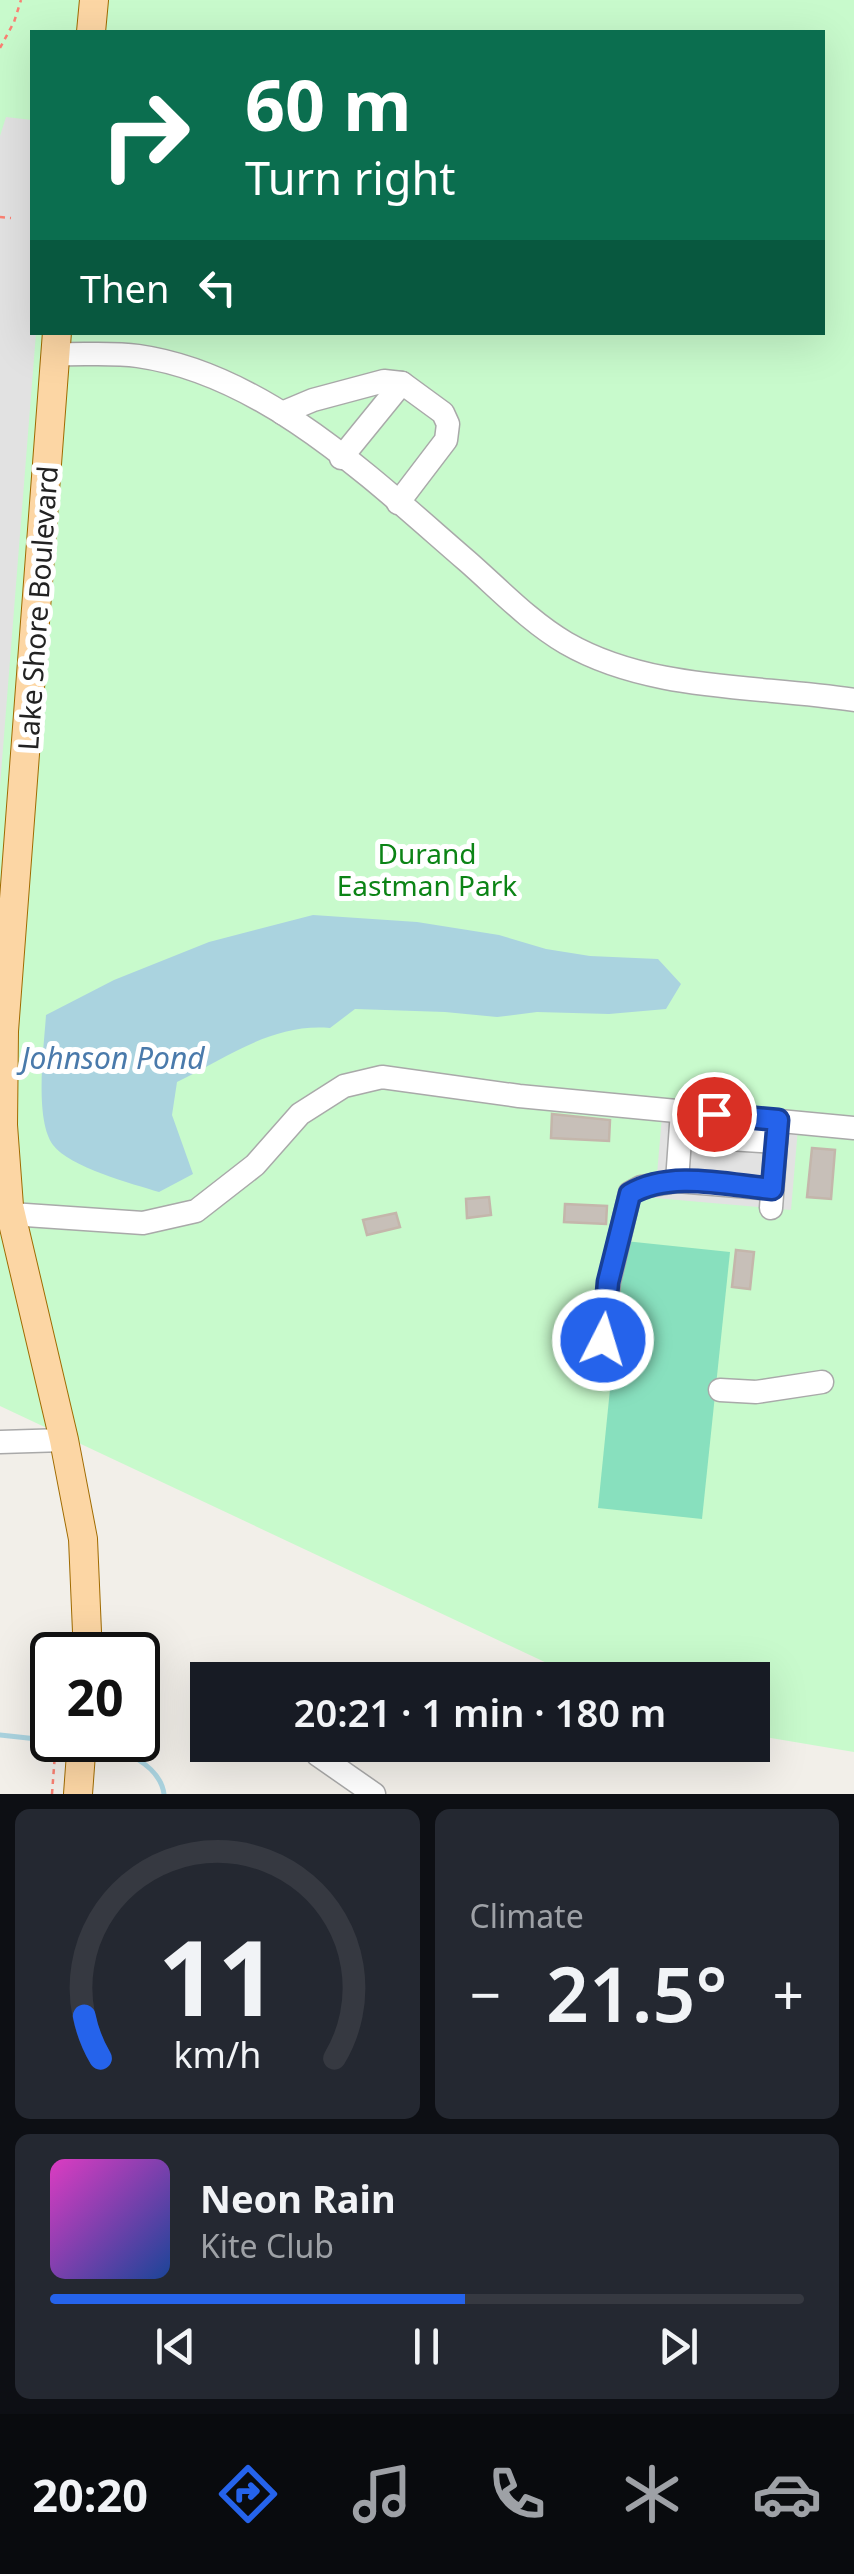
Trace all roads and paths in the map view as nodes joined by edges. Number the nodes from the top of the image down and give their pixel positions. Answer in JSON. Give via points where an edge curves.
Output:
{"nodes":[{"id":1,"x":20,"y":0,"type":"edge"},
{"id":2,"x":94,"y":0,"type":"edge"},
{"id":3,"x":90,"y":30,"type":"edge"},
{"id":4,"x":0,"y":48,"type":"edge"},
{"id":5,"x":0,"y":217,"type":"edge"},
{"id":6,"x":11,"y":218,"type":"dead end"},
{"id":7,"x":56,"y":343,"type":"edge"},
{"id":8,"x":402,"y":382,"type":"junction"},
{"id":9,"x":282,"y":413,"type":"junction"},
{"id":10,"x":342,"y":458,"type":"junction"},
{"id":11,"x":398,"y":502,"type":"junction"},
{"id":12,"x":854,"y":700,"type":"edge"},
{"id":13,"x":682,"y":1111,"type":"junction"},
{"id":14,"x":854,"y":1128,"type":"edge"},
{"id":15,"x":777,"y":1131,"type":"junction"},
{"id":16,"x":681,"y":1136,"type":"junction"},
{"id":17,"x":677,"y":1181,"type":"junction"},
{"id":18,"x":11,"y":1214,"type":"junction"},
{"id":19,"x":603,"y":1340,"type":"dead end"},
{"id":20,"x":822,"y":1382,"type":"dead end"},
{"id":21,"x":720,"y":1390,"type":"dead end"},
{"id":22,"x":64,"y":1440,"type":"junction"},
{"id":23,"x":0,"y":1442,"type":"edge"},
{"id":24,"x":87,"y":1632,"type":"edge"},
{"id":25,"x":54,"y":1762,"type":"edge"},
{"id":26,"x":80,"y":1762,"type":"edge"},
{"id":27,"x":328,"y":1762,"type":"edge"},
{"id":28,"x":52,"y":1794,"type":"edge"},
{"id":29,"x":78,"y":1794,"type":"edge"},
{"id":30,"x":374,"y":1794,"type":"edge"}],
"edges":[{"from":1,"to":4,"type":"path"},
{"from":2,"to":3,"type":"main road"},
{"from":5,"to":6,"type":"path"},
{"from":7,"to":9,"type":"street","via":[[196,370]]},
{"from":7,"to":18,"type":"main road","name":"Lake Shore Boulevard","via":[[4,1030],[2,1125]]},
{"from":8,"to":9,"type":"street","via":[[384,381]]},
{"from":8,"to":10,"type":"street"},
{"from":8,"to":11,"type":"street","via":[[448,424],[446,440]]},
{"from":9,"to":10,"type":"street"},
{"from":10,"to":11,"type":"street"},
{"from":11,"to":12,"type":"street","via":[[528,615],[610,664],[661,677]]},
{"from":13,"to":15,"type":"street"},
{"from":13,"to":16,"type":"street"},
{"from":13,"to":18,"type":"street","via":[[382,1077],[344,1086],[300,1114],[255,1165],[196,1210],[143,1223]]},
{"from":14,"to":15,"type":"street"},
{"from":15,"to":16,"type":"street"},
{"from":15,"to":17,"type":"street","via":[[772,1199]]},
{"from":16,"to":17,"type":"street"},
{"from":17,"to":19,"type":"street","via":[[630,1194],[608,1282]]},
{"from":18,"to":22,"type":"main road","name":"Lake Shore Boulevard"},
{"from":20,"to":21,"type":"street"},
{"from":22,"to":23,"type":"street"},
{"from":22,"to":24,"type":"main road","name":"Lake Shore Boulevard","via":[[83,1539]]},
{"from":25,"to":28,"type":"path"},
{"from":26,"to":29,"type":"main road"},
{"from":27,"to":30,"type":"street"}]}
